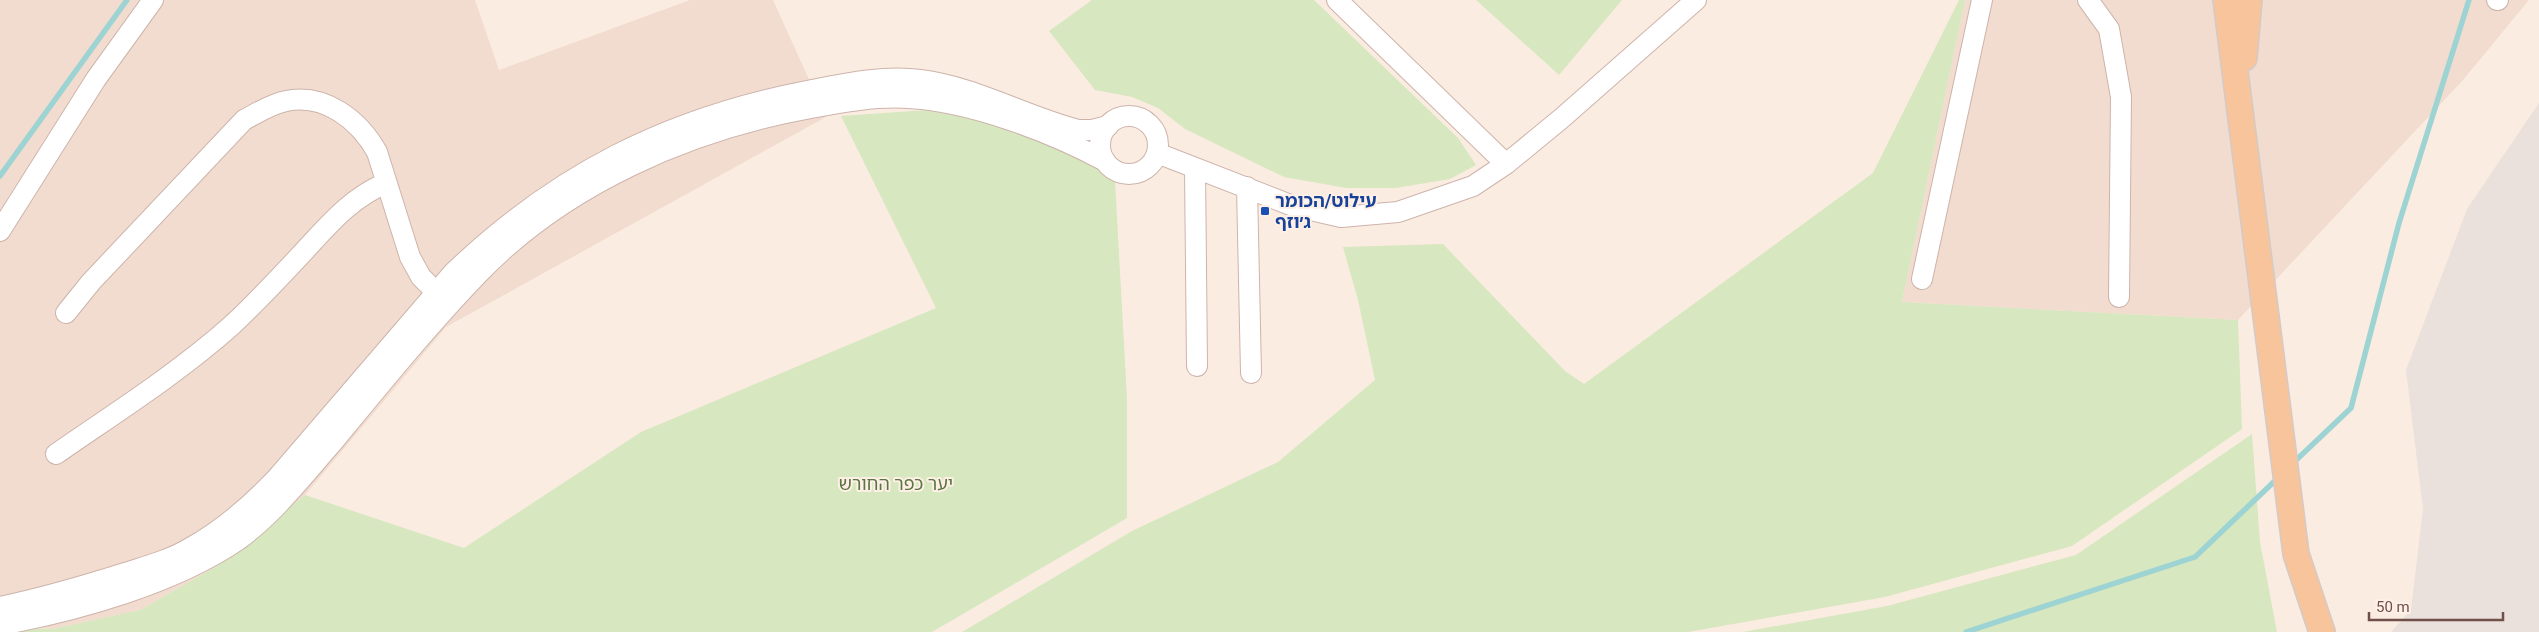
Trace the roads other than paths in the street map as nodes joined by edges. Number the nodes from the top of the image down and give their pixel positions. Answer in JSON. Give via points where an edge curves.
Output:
{"nodes":[{"id":1,"x":153,"y":0,"type":"edge"},
{"id":2,"x":1337,"y":0,"type":"edge"},
{"id":3,"x":1696,"y":0,"type":"edge"},
{"id":4,"x":1982,"y":0,"type":"edge"},
{"id":5,"x":2088,"y":0,"type":"edge"},
{"id":6,"x":2226,"y":0,"type":"edge"},
{"id":7,"x":2249,"y":0,"type":"edge"},
{"id":8,"x":2241,"y":105,"type":"junction"},
{"id":9,"x":1108,"y":126,"type":"junction"},
{"id":10,"x":1157,"y":153,"type":"junction"},
{"id":11,"x":1105,"y":161,"type":"junction"},
{"id":12,"x":1506,"y":164,"type":"junction"},
{"id":13,"x":1195,"y":168,"type":"junction"},
{"id":14,"x":386,"y":183,"type":"junction"},
{"id":15,"x":1247,"y":187,"type":"junction"},
{"id":16,"x":0,"y":231,"type":"edge"},
{"id":17,"x":1922,"y":279,"type":"dead end"},
{"id":18,"x":2119,"y":297,"type":"dead end"},
{"id":19,"x":442,"y":299,"type":"junction"},
{"id":20,"x":66,"y":313,"type":"dead end"},
{"id":21,"x":1197,"y":366,"type":"dead end"},
{"id":22,"x":1251,"y":373,"type":"dead end"},
{"id":23,"x":56,"y":454,"type":"dead end"},
{"id":24,"x":0,"y":607,"type":"edge"},
{"id":25,"x":0,"y":625,"type":"edge"},
{"id":26,"x":2322,"y":632,"type":"edge"}],
"edges":[{"from":1,"to":16,"type":"street","via":[[96,79]]},
{"from":2,"to":12,"type":"street"},
{"from":3,"to":12,"type":"street"},
{"from":4,"to":17,"type":"street"},
{"from":5,"to":18,"type":"street","via":[[2109,29],[2121,97]]},
{"from":6,"to":8,"type":"main road"},
{"from":7,"to":8,"type":"main road"},
{"from":8,"to":26,"type":"main road","via":[[2296,554]]},
{"from":9,"to":10,"type":"street","via":[[1126,117],[1142,119],[1156,133]]},
{"from":9,"to":11,"type":"street","via":[[1101,142]]},
{"from":9,"to":19,"type":"street","via":[[1092,130],[1071,128],[970,90],[918,80],[834,85],[752,102],[646,139],[570,179],[484,243]]},
{"from":10,"to":11,"type":"street","via":[[1151,164],[1133,174],[1114,170]]},
{"from":10,"to":13,"type":"street"},
{"from":11,"to":19,"type":"street","via":[[1073,145],[991,115],[936,102],[882,98],[784,113],[717,131],[646,159],[588,189],[560,206]]},
{"from":12,"to":15,"type":"street","via":[[1473,186],[1398,212],[1340,218],[1293,206]]},
{"from":13,"to":15,"type":"street"},
{"from":13,"to":21,"type":"street"},
{"from":14,"to":19,"type":"street","via":[[410,257],[421,277]]},
{"from":14,"to":20,"type":"street","via":[[377,152],[369,138],[341,112],[305,99],[265,108],[244,120],[226,138]]},
{"from":14,"to":23,"type":"street","via":[[369,191],[340,213],[269,289],[194,357]]},
{"from":15,"to":22,"type":"street"},
{"from":19,"to":24,"type":"street","via":[[256,501],[213,534],[160,562]]},
{"from":19,"to":25,"type":"street","via":[[280,503],[238,540],[187,570],[157,582]]}]}
